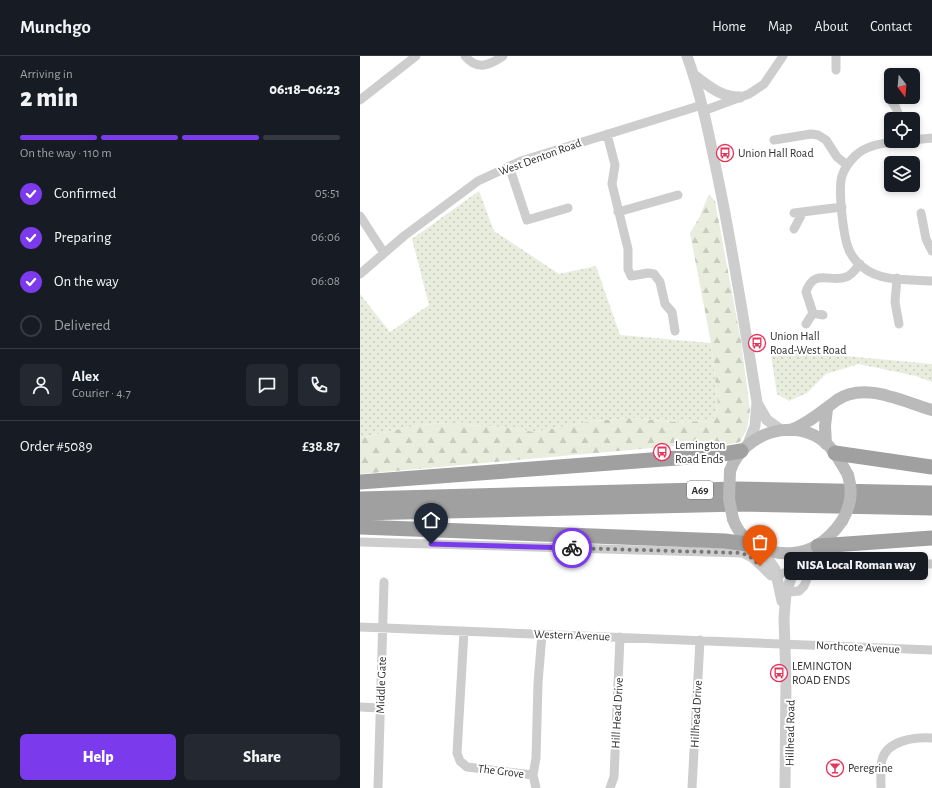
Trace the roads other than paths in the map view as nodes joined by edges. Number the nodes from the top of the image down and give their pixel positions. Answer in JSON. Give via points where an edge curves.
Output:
{"nodes":[{"id":1,"x":416,"y":56,"type":"edge"},
{"id":2,"x":465,"y":56,"type":"edge"},
{"id":3,"x":503,"y":56,"type":"edge"},
{"id":4,"x":687,"y":56,"type":"edge"},
{"id":5,"x":783,"y":56,"type":"edge"},
{"id":6,"x":836,"y":56,"type":"edge"},
{"id":7,"x":836,"y":70,"type":"dead end"},
{"id":8,"x":694,"y":76,"type":"junction"},
{"id":9,"x":740,"y":97,"type":"junction"},
{"id":10,"x":360,"y":100,"type":"edge"},
{"id":11,"x":703,"y":108,"type":"junction"},
{"id":12,"x":607,"y":134,"type":"junction"},
{"id":13,"x":932,"y":138,"type":"edge"},
{"id":14,"x":920,"y":139,"type":"edge"},
{"id":15,"x":774,"y":140,"type":"dead end"},
{"id":16,"x":884,"y":144,"type":"edge"},
{"id":17,"x":847,"y":165,"type":"junction"},
{"id":18,"x":509,"y":166,"type":"junction"},
{"id":19,"x":678,"y":195,"type":"dead end"},
{"id":20,"x":842,"y":207,"type":"junction"},
{"id":21,"x":568,"y":208,"type":"dead end"},
{"id":22,"x":618,"y":212,"type":"junction"},
{"id":23,"x":921,"y":213,"type":"dead end"},
{"id":24,"x":360,"y":216,"type":"edge"},
{"id":25,"x":794,"y":229,"type":"dead end"},
{"id":26,"x":932,"y":251,"type":"edge"},
{"id":27,"x":384,"y":253,"type":"junction"},
{"id":28,"x":860,"y":264,"type":"junction"},
{"id":29,"x":360,"y":274,"type":"edge"},
{"id":30,"x":897,"y":278,"type":"junction"},
{"id":31,"x":932,"y":281,"type":"edge"},
{"id":32,"x":813,"y":313,"type":"junction"},
{"id":33,"x":823,"y":315,"type":"dead end"},
{"id":34,"x":806,"y":324,"type":"dead end"},
{"id":35,"x":899,"y":324,"type":"dead end"},
{"id":36,"x":675,"y":330,"type":"dead end"},
{"id":37,"x":757,"y":402,"type":"junction"},
{"id":38,"x":827,"y":409,"type":"junction"},
{"id":39,"x":932,"y":410,"type":"edge"},
{"id":40,"x":785,"y":430,"type":"junction"},
{"id":41,"x":745,"y":448,"type":"junction"},
{"id":42,"x":831,"y":449,"type":"junction"},
{"id":43,"x":932,"y":467,"type":"edge"},
{"id":44,"x":360,"y":482,"type":"edge"},
{"id":45,"x":932,"y":493,"type":"edge"},
{"id":46,"x":360,"y":499,"type":"edge"},
{"id":47,"x":932,"y":508,"type":"edge"},
{"id":48,"x":360,"y":513,"type":"edge"},
{"id":49,"x":360,"y":527,"type":"edge"},
{"id":50,"x":932,"y":538,"type":"edge"},
{"id":51,"x":360,"y":542,"type":"edge"},
{"id":52,"x":757,"y":546,"type":"junction"},
{"id":53,"x":816,"y":547,"type":"junction"},
{"id":54,"x":932,"y":564,"type":"edge"},
{"id":55,"x":794,"y":570,"type":"junction"},
{"id":56,"x":776,"y":576,"type":"junction"},
{"id":57,"x":384,"y":582,"type":"dead end"},
{"id":58,"x":784,"y":593,"type":"junction"},
{"id":59,"x":360,"y":627,"type":"edge"},
{"id":60,"x":382,"y":628,"type":"junction"},
{"id":61,"x":464,"y":631,"type":"junction"},
{"id":62,"x":542,"y":634,"type":"junction"},
{"id":63,"x":620,"y":637,"type":"junction"},
{"id":64,"x":700,"y":640,"type":"junction"},
{"id":65,"x":784,"y":644,"type":"junction"},
{"id":66,"x":932,"y":650,"type":"edge"},
{"id":67,"x":786,"y":679,"type":"junction"},
{"id":68,"x":360,"y":707,"type":"edge"},
{"id":69,"x":380,"y":708,"type":"junction"},
{"id":70,"x":932,"y":738,"type":"edge"},
{"id":71,"x":533,"y":775,"type":"junction"},
{"id":72,"x":378,"y":788,"type":"edge"},
{"id":73,"x":536,"y":788,"type":"edge"},
{"id":74,"x":610,"y":788,"type":"edge"},
{"id":75,"x":692,"y":788,"type":"edge"},
{"id":76,"x":785,"y":788,"type":"edge"},
{"id":77,"x":790,"y":788,"type":"edge"},
{"id":78,"x":881,"y":788,"type":"edge"}],
"edges":[{"from":1,"to":10,"type":"street"},
{"from":2,"to":3,"type":"street","via":[[479,66],[490,65]]},
{"from":4,"to":8,"type":"street"},
{"from":5,"to":9,"type":"street","name":"West Denton Road","via":[[764,84]]},
{"from":6,"to":7,"type":"street"},
{"from":8,"to":9,"type":"street","via":[[717,92],[729,97]]},
{"from":8,"to":11,"type":"street"},
{"from":9,"to":11,"type":"street","name":"West Denton Road"},
{"from":11,"to":12,"type":"street","name":"West Denton Road"},
{"from":11,"to":37,"type":"street","via":[[729,231]]},
{"from":12,"to":18,"type":"street","name":"West Denton Road"},
{"from":12,"to":22,"type":"street","via":[[615,165],[612,184]]},
{"from":13,"to":14,"type":"street"},
{"from":15,"to":17,"type":"street","via":[[818,135],[826,140],[837,157]]},
{"from":16,"to":17,"type":"street","via":[[864,150]]},
{"from":17,"to":20,"type":"street","via":[[840,186]]},
{"from":18,"to":21,"type":"street","via":[[527,220]]},
{"from":18,"to":27,"type":"street","name":"West Denton Road","via":[[478,181]]},
{"from":19,"to":22,"type":"street"},
{"from":20,"to":25,"type":"street","via":[[798,212]]},
{"from":20,"to":28,"type":"street","via":[[847,243]]},
{"from":22,"to":36,"type":"street","via":[[628,249],[628,269],[631,276],[654,274],[672,312]]},
{"from":23,"to":26,"type":"street","via":[[926,239]]},
{"from":24,"to":27,"type":"street"},
{"from":27,"to":29,"type":"street","name":"West Denton Road"},
{"from":28,"to":30,"type":"street","via":[[873,274]]},
{"from":28,"to":32,"type":"street","via":[[848,276],[835,279],[822,277],[812,282],[806,292]]},
{"from":30,"to":31,"type":"street"},
{"from":30,"to":35,"type":"street","via":[[895,302]]},
{"from":32,"to":33,"type":"street"},
{"from":32,"to":34,"type":"street"},
{"from":37,"to":40,"type":"street","via":[[767,420]]},
{"from":37,"to":41,"type":"street","via":[[755,426]]},
{"from":38,"to":39,"type":"main road","via":[[843,396],[862,392],[874,393]]},
{"from":38,"to":40,"type":"main road","via":[[805,424]]},
{"from":38,"to":42,"type":"main road","via":[[825,426]]},
{"from":40,"to":41,"type":"main road","via":[[764,435]]},
{"from":40,"to":42,"type":"main road","via":[[808,434]]},
{"from":41,"to":44,"type":"highway","via":[[717,456]]},
{"from":41,"to":52,"type":"main road","bridge":true,"via":[[730,471],[729,499],[733,519],[742,534]]},
{"from":42,"to":43,"type":"highway"},
{"from":42,"to":53,"type":"main road","bridge":true,"via":[[848,475],[851,501],[842,520],[827,539]]},
{"from":45,"to":46,"type":"highway","number":"A69","via":[[737,489]]},
{"from":47,"to":48,"type":"highway","number":"A69","via":[[741,504]]},
{"from":49,"to":52,"type":"highway","via":[[725,541]]},
{"from":50,"to":53,"type":"highway"},
{"from":51,"to":56,"type":"street","via":[[742,553],[752,558],[768,575]]},
{"from":52,"to":53,"type":"main road","via":[[781,554]]},
{"from":52,"to":56,"type":"street","name":"Hillhead Road","via":[[772,563]]},
{"from":53,"to":55,"type":"street","name":"Hillhead Road"},
{"from":54,"to":58,"type":"street","via":[[823,559],[814,562],[802,589],[794,593]]},
{"from":55,"to":56,"type":"street"},
{"from":55,"to":58,"type":"street","name":"Hillhead Road"},
{"from":56,"to":58,"type":"street","name":"Hillhead Road"},
{"from":57,"to":60,"type":"street","name":"Middle Gate"},
{"from":58,"to":65,"type":"street","name":"Hillhead Road"},
{"from":59,"to":60,"type":"street","name":"Western Avenue"},
{"from":60,"to":61,"type":"street","name":"Western Avenue"},
{"from":60,"to":69,"type":"street","name":"Middle Gate"},
{"from":61,"to":62,"type":"street","name":"Western Avenue"},
{"from":61,"to":71,"type":"street","name":"The Grove","via":[[457,753],[460,761],[468,767]]},
{"from":62,"to":63,"type":"street","name":"Western Avenue"},
{"from":62,"to":71,"type":"street","name":"The Grove"},
{"from":63,"to":64,"type":"street","name":"Western Avenue"},
{"from":63,"to":74,"type":"street","name":"Hill Head Drive","via":[[614,777]]},
{"from":64,"to":65,"type":"street","name":"Western Avenue"},
{"from":64,"to":75,"type":"street","name":"Hillhead Drive"},
{"from":65,"to":66,"type":"street","name":"Northcote Avenue"},
{"from":65,"to":67,"type":"street","name":"Hillhead Road"},
{"from":67,"to":76,"type":"street","name":"Hillhead Road"},
{"from":67,"to":77,"type":"street","name":"Hillhead Road","via":[[791,696]]},
{"from":68,"to":69,"type":"street"},
{"from":69,"to":72,"type":"street","name":"Middle Gate"},
{"from":70,"to":78,"type":"street","via":[[906,739],[890,748],[882,759]]},
{"from":71,"to":73,"type":"street"}]}
